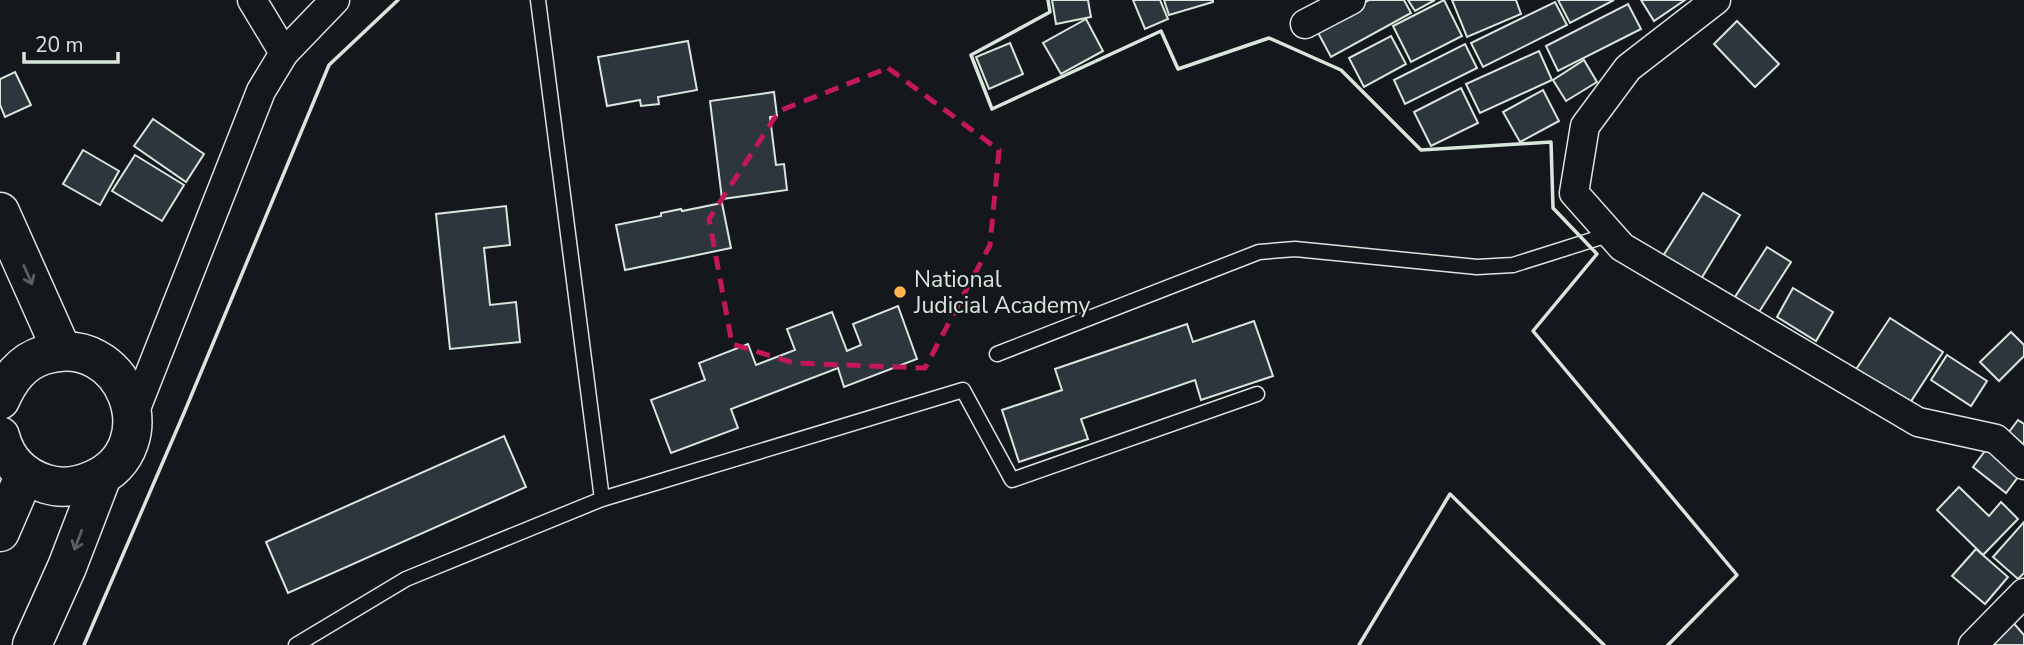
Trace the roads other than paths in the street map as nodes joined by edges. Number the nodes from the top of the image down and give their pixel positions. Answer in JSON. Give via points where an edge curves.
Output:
{"nodes":[{"id":1,"x":252,"y":0,"type":"edge"},
{"id":2,"x":335,"y":0,"type":"edge"},
{"id":3,"x":538,"y":0,"type":"edge"},
{"id":4,"x":1351,"y":0,"type":"edge"},
{"id":5,"x":1716,"y":0,"type":"edge"},
{"id":6,"x":1305,"y":24,"type":"dead end"},
{"id":7,"x":284,"y":53,"type":"junction"},
{"id":8,"x":0,"y":212,"type":"edge"},
{"id":9,"x":1611,"y":234,"type":"junction"},
{"id":10,"x":62,"y":351,"type":"junction"},
{"id":11,"x":997,"y":354,"type":"dead end"},
{"id":12,"x":1,"y":392,"type":"edge"},
{"id":13,"x":1257,"y":394,"type":"dead end"},
{"id":14,"x":133,"y":416,"type":"junction"},
{"id":15,"x":0,"y":436,"type":"edge"},
{"id":16,"x":2024,"y":465,"type":"edge"},
{"id":17,"x":26,"y":474,"type":"junction"},
{"id":18,"x":102,"y":476,"type":"junction"},
{"id":19,"x":602,"y":499,"type":"junction"},
{"id":20,"x":0,"y":532,"type":"edge"},
{"id":21,"x":2024,"y":593,"type":"edge"},
{"id":22,"x":32,"y":645,"type":"edge"},
{"id":23,"x":296,"y":645,"type":"edge"},
{"id":24,"x":1973,"y":645,"type":"edge"}],
"edges":[{"from":1,"to":7,"type":"street"},
{"from":2,"to":7,"type":"street"},
{"from":3,"to":19,"type":"lane"},
{"from":4,"to":6,"type":"street"},
{"from":5,"to":9,"type":"street","via":[[1628,68],[1585,126],[1574,193]]},
{"from":7,"to":14,"type":"street","via":[[261,91]]},
{"from":8,"to":10,"type":"main road","one_way":true},
{"from":9,"to":11,"type":"lane","via":[[1513,265],[1477,267],[1295,249],[1259,252]]},
{"from":9,"to":16,"type":"street","via":[[1622,247],[1918,422],[1996,439]]},
{"from":10,"to":12,"type":"main road","via":[[23,366]]},
{"from":10,"to":14,"type":"main road","via":[[103,363],[118,377]]},
{"from":13,"to":19,"type":"lane","via":[[1012,480],[964,390]]},
{"from":14,"to":18,"type":"main road","via":[[125,450]]},
{"from":15,"to":17,"type":"main road","via":[[16,467]]},
{"from":17,"to":18,"type":"main road","via":[[57,487],[80,485]]},
{"from":17,"to":20,"type":"main road"},
{"from":18,"to":22,"type":"main road","one_way":true},
{"from":19,"to":23,"type":"lane","via":[[406,579]]},
{"from":21,"to":24,"type":"street"}]}
